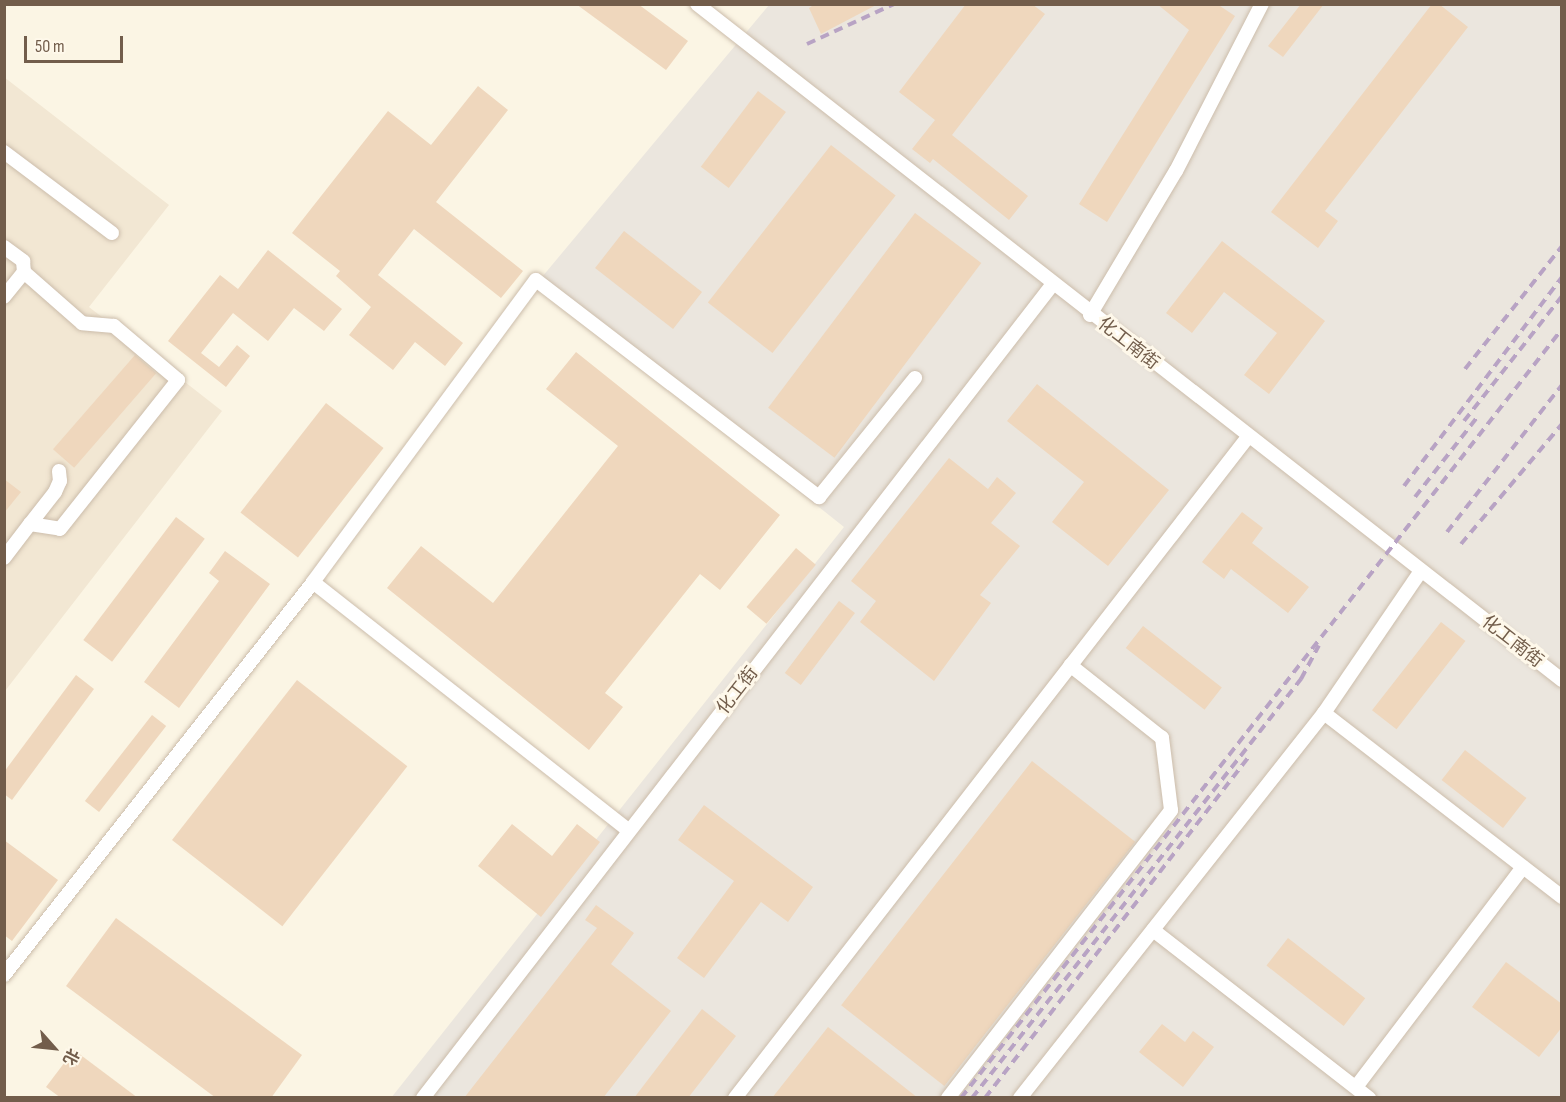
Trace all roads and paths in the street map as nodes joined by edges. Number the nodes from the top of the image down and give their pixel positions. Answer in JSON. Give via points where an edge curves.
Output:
{"nodes":[{"id":1,"x":698,"y":4,"type":"edge"},
{"id":2,"x":1262,"y":4,"type":"edge"},
{"id":3,"x":4,"y":152,"type":"edge"},
{"id":4,"x":112,"y":233,"type":"dead end"},
{"id":5,"x":4,"y":247,"type":"edge"},
{"id":6,"x":24,"y":272,"type":"junction"},
{"id":7,"x":1052,"y":285,"type":"junction"},
{"id":8,"x":4,"y":297,"type":"edge"},
{"id":9,"x":1090,"y":315,"type":"junction"},
{"id":10,"x":915,"y":378,"type":"dead end"},
{"id":11,"x":1248,"y":437,"type":"junction"},
{"id":12,"x":59,"y":471,"type":"dead end"},
{"id":13,"x":30,"y":524,"type":"junction"},
{"id":14,"x":4,"y":558,"type":"edge"},
{"id":15,"x":1422,"y":571,"type":"junction"},
{"id":16,"x":313,"y":582,"type":"junction"},
{"id":17,"x":1070,"y":665,"type":"junction"},
{"id":18,"x":1562,"y":680,"type":"edge"},
{"id":19,"x":1324,"y":713,"type":"junction"},
{"id":20,"x":629,"y":831,"type":"junction"},
{"id":21,"x":1523,"y":867,"type":"junction"},
{"id":22,"x":1562,"y":897,"type":"edge"},
{"id":23,"x":1153,"y":930,"type":"junction"},
{"id":24,"x":4,"y":975,"type":"edge"},
{"id":25,"x":1356,"y":1087,"type":"junction"},
{"id":26,"x":423,"y":1098,"type":"edge"},
{"id":27,"x":735,"y":1098,"type":"edge"},
{"id":28,"x":948,"y":1098,"type":"edge"},
{"id":29,"x":1020,"y":1098,"type":"edge"},
{"id":30,"x":1369,"y":1098,"type":"edge"}],
"edges":[{"from":1,"to":7,"type":"street","name":"化工南街"},
{"from":2,"to":9,"type":"street","via":[[1176,171]]},
{"from":3,"to":4,"type":"street"},
{"from":5,"to":6,"type":"street","via":[[23,261]]},
{"from":6,"to":8,"type":"street"},
{"from":6,"to":13,"type":"street","via":[[82,323],[114,326],[178,380],[60,529]]},
{"from":7,"to":9,"type":"street","name":"化工南街"},
{"from":7,"to":20,"type":"street","name":"化工街"},
{"from":9,"to":11,"type":"street","name":"化工南街"},
{"from":10,"to":16,"type":"street","via":[[819,497],[536,280]]},
{"from":11,"to":15,"type":"street","name":"化工南街"},
{"from":11,"to":17,"type":"street"},
{"from":12,"to":13,"type":"street","via":[[55,492]]},
{"from":13,"to":14,"type":"street"},
{"from":15,"to":18,"type":"street","name":"化工南街"},
{"from":15,"to":19,"type":"street"},
{"from":16,"to":20,"type":"street"},
{"from":16,"to":24,"type":"street"},
{"from":17,"to":27,"type":"street"},
{"from":17,"to":28,"type":"street","via":[[1162,738],[1171,810]]},
{"from":19,"to":21,"type":"street"},
{"from":19,"to":23,"type":"street"},
{"from":20,"to":26,"type":"street","name":"化工街"},
{"from":21,"to":22,"type":"street"},
{"from":21,"to":25,"type":"street"},
{"from":23,"to":25,"type":"street"},
{"from":23,"to":29,"type":"street"},
{"from":25,"to":30,"type":"street"}]}
